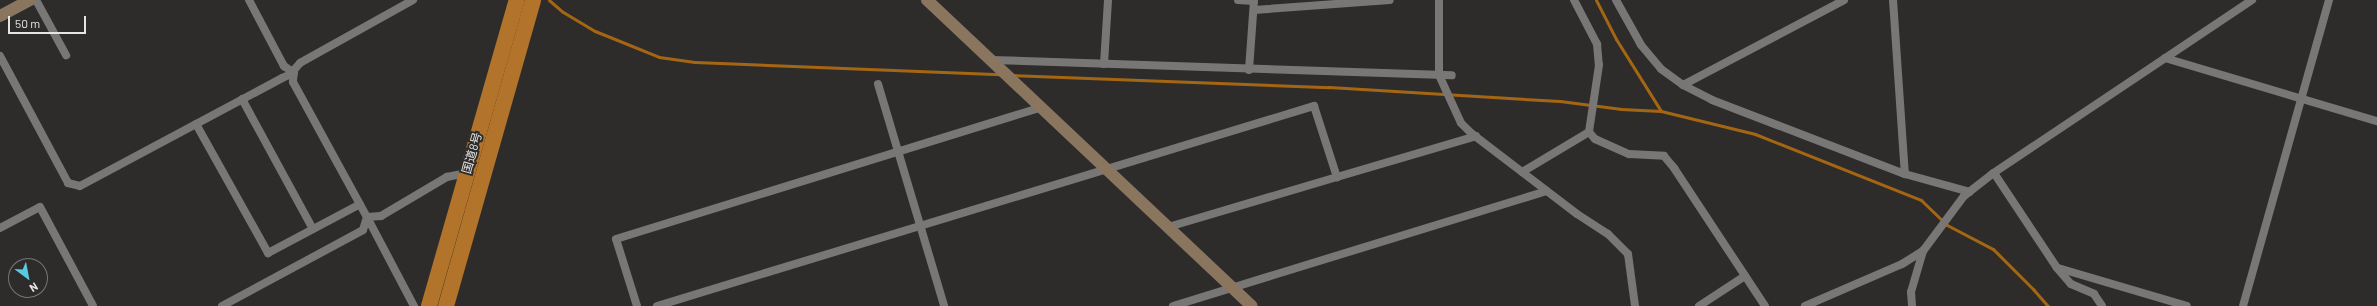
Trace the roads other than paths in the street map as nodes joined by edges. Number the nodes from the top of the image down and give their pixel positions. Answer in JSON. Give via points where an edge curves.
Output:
{"nodes":[{"id":1,"x":30,"y":0,"type":"edge"},
{"id":2,"x":36,"y":0,"type":"edge"},
{"id":3,"x":249,"y":0,"type":"edge"},
{"id":4,"x":413,"y":0,"type":"edge"},
{"id":5,"x":517,"y":0,"type":"edge"},
{"id":6,"x":927,"y":0,"type":"edge"},
{"id":7,"x":1108,"y":0,"type":"edge"},
{"id":8,"x":1238,"y":0,"type":"edge"},
{"id":9,"x":1254,"y":0,"type":"edge"},
{"id":10,"x":1390,"y":0,"type":"edge"},
{"id":11,"x":1439,"y":0,"type":"edge"},
{"id":12,"x":1574,"y":0,"type":"edge"},
{"id":13,"x":1616,"y":0,"type":"edge"},
{"id":14,"x":1844,"y":0,"type":"edge"},
{"id":15,"x":1893,"y":0,"type":"edge"},
{"id":16,"x":2252,"y":0,"type":"edge"},
{"id":17,"x":2329,"y":0,"type":"edge"},
{"id":18,"x":532,"y":3,"type":"edge"},
{"id":19,"x":1254,"y":10,"type":"junction"},
{"id":20,"x":0,"y":16,"type":"edge"},
{"id":21,"x":66,"y":55,"type":"dead end"},
{"id":22,"x":0,"y":56,"type":"edge"},
{"id":23,"x":2164,"y":58,"type":"junction"},
{"id":24,"x":994,"y":62,"type":"junction"},
{"id":25,"x":1104,"y":64,"type":"junction"},
{"id":26,"x":1249,"y":70,"type":"junction"},
{"id":27,"x":294,"y":73,"type":"junction"},
{"id":28,"x":1452,"y":75,"type":"dead end"},
{"id":29,"x":1440,"y":77,"type":"junction"},
{"id":30,"x":878,"y":84,"type":"dead end"},
{"id":31,"x":1683,"y":84,"type":"junction"},
{"id":32,"x":242,"y":99,"type":"junction"},
{"id":33,"x":2301,"y":99,"type":"junction"},
{"id":34,"x":1042,"y":107,"type":"junction"},
{"id":35,"x":2377,"y":121,"type":"edge"},
{"id":36,"x":196,"y":124,"type":"junction"},
{"id":37,"x":1589,"y":129,"type":"junction"},
{"id":38,"x":1476,"y":136,"type":"junction"},
{"id":39,"x":898,"y":151,"type":"junction"},
{"id":40,"x":1106,"y":168,"type":"junction"},
{"id":41,"x":1522,"y":172,"type":"junction"},
{"id":42,"x":466,"y":173,"type":"junction"},
{"id":43,"x":1994,"y":173,"type":"junction"},
{"id":44,"x":1905,"y":174,"type":"junction"},
{"id":45,"x":1336,"y":177,"type":"junction"},
{"id":46,"x":1547,"y":191,"type":"junction"},
{"id":47,"x":1970,"y":192,"type":"junction"},
{"id":48,"x":360,"y":204,"type":"junction"},
{"id":49,"x":367,"y":218,"type":"junction"},
{"id":50,"x":920,"y":225,"type":"junction"},
{"id":51,"x":1168,"y":227,"type":"junction"},
{"id":52,"x":0,"y":228,"type":"edge"},
{"id":53,"x":313,"y":229,"type":"junction"},
{"id":54,"x":1925,"y":248,"type":"junction"},
{"id":55,"x":2057,"y":268,"type":"junction"},
{"id":56,"x":1745,"y":276,"type":"junction"},
{"id":57,"x":1233,"y":288,"type":"junction"},
{"id":58,"x":93,"y":306,"type":"edge"},
{"id":59,"x":222,"y":306,"type":"edge"},
{"id":60,"x":414,"y":306,"type":"edge"},
{"id":61,"x":428,"y":306,"type":"edge"},
{"id":62,"x":446,"y":306,"type":"edge"},
{"id":63,"x":636,"y":306,"type":"edge"},
{"id":64,"x":657,"y":306,"type":"edge"},
{"id":65,"x":944,"y":306,"type":"edge"},
{"id":66,"x":1173,"y":306,"type":"edge"},
{"id":67,"x":1252,"y":306,"type":"edge"},
{"id":68,"x":1635,"y":306,"type":"edge"},
{"id":69,"x":1699,"y":306,"type":"edge"},
{"id":70,"x":1765,"y":306,"type":"edge"},
{"id":71,"x":1805,"y":306,"type":"edge"},
{"id":72,"x":1912,"y":306,"type":"edge"},
{"id":73,"x":2102,"y":306,"type":"edge"},
{"id":74,"x":2186,"y":306,"type":"edge"},
{"id":75,"x":2243,"y":306,"type":"edge"}],
"edges":[{"from":1,"to":20,"type":"street"},
{"from":2,"to":21,"type":"street"},
{"from":3,"to":27,"type":"street","via":[[284,66]]},
{"from":4,"to":27,"type":"street","via":[[300,63]]},
{"from":5,"to":42,"type":"highway","name":"国道8号"},
{"from":6,"to":24,"type":"street"},
{"from":7,"to":25,"type":"street"},
{"from":8,"to":9,"type":"street"},
{"from":9,"to":19,"type":"street"},
{"from":10,"to":19,"type":"street"},
{"from":11,"to":29,"type":"street"},
{"from":12,"to":37,"type":"street","via":[[1597,44],[1598,82]]},
{"from":13,"to":31,"type":"street","via":[[1641,45],[1661,68]]},
{"from":14,"to":31,"type":"street"},
{"from":15,"to":44,"type":"street"},
{"from":16,"to":23,"type":"street"},
{"from":17,"to":33,"type":"street"},
{"from":18,"to":62,"type":"highway","name":"国道8号"},
{"from":19,"to":26,"type":"street"},
{"from":22,"to":36,"type":"street","via":[[68,183],[80,186]]},
{"from":23,"to":33,"type":"street"},
{"from":23,"to":43,"type":"street"},
{"from":24,"to":25,"type":"street"},
{"from":24,"to":34,"type":"street"},
{"from":25,"to":26,"type":"street"},
{"from":26,"to":29,"type":"street"},
{"from":27,"to":32,"type":"street"},
{"from":27,"to":48,"type":"street","via":[[293,82]]},
{"from":28,"to":29,"type":"street"},
{"from":29,"to":38,"type":"street","via":[[1461,123]]},
{"from":30,"to":39,"type":"street"},
{"from":31,"to":44,"type":"street","via":[[1712,100]]},
{"from":32,"to":36,"type":"street"},
{"from":32,"to":53,"type":"street"},
{"from":33,"to":35,"type":"street"},
{"from":33,"to":75,"type":"street"},
{"from":34,"to":39,"type":"street"},
{"from":34,"to":40,"type":"street"},
{"from":36,"to":53,"type":"street","via":[[268,253]]},
{"from":37,"to":41,"type":"street"},
{"from":37,"to":56,"type":"street","via":[[1595,139],[1629,154],[1664,156]]},
{"from":38,"to":41,"type":"street"},
{"from":38,"to":45,"type":"street"},
{"from":39,"to":50,"type":"street"},
{"from":39,"to":63,"type":"street","via":[[616,239]]},
{"from":40,"to":45,"type":"street","via":[[1314,106]]},
{"from":40,"to":50,"type":"street"},
{"from":40,"to":51,"type":"street"},
{"from":41,"to":46,"type":"street"},
{"from":42,"to":49,"type":"street","via":[[447,177],[381,216]]},
{"from":42,"to":61,"type":"highway","name":"国道8号"},
{"from":43,"to":47,"type":"street"},
{"from":43,"to":55,"type":"street"},
{"from":44,"to":47,"type":"street"},
{"from":45,"to":51,"type":"street"},
{"from":46,"to":57,"type":"street"},
{"from":46,"to":68,"type":"street","via":[[1608,234],[1628,254]]},
{"from":47,"to":54,"type":"street","via":[[1961,200]]},
{"from":48,"to":49,"type":"street"},
{"from":48,"to":53,"type":"street"},
{"from":49,"to":59,"type":"street","via":[[363,230]]},
{"from":49,"to":60,"type":"street"},
{"from":50,"to":64,"type":"street"},
{"from":50,"to":65,"type":"street"},
{"from":51,"to":57,"type":"street"},
{"from":52,"to":58,"type":"street","via":[[40,207]]},
{"from":54,"to":71,"type":"street","via":[[1902,264]]},
{"from":54,"to":72,"type":"street","via":[[1910,292]]},
{"from":55,"to":73,"type":"street","via":[[2071,284],[2094,294]]},
{"from":55,"to":74,"type":"street"},
{"from":56,"to":69,"type":"street"},
{"from":56,"to":70,"type":"street"},
{"from":57,"to":66,"type":"street"},
{"from":57,"to":67,"type":"street"}]}
